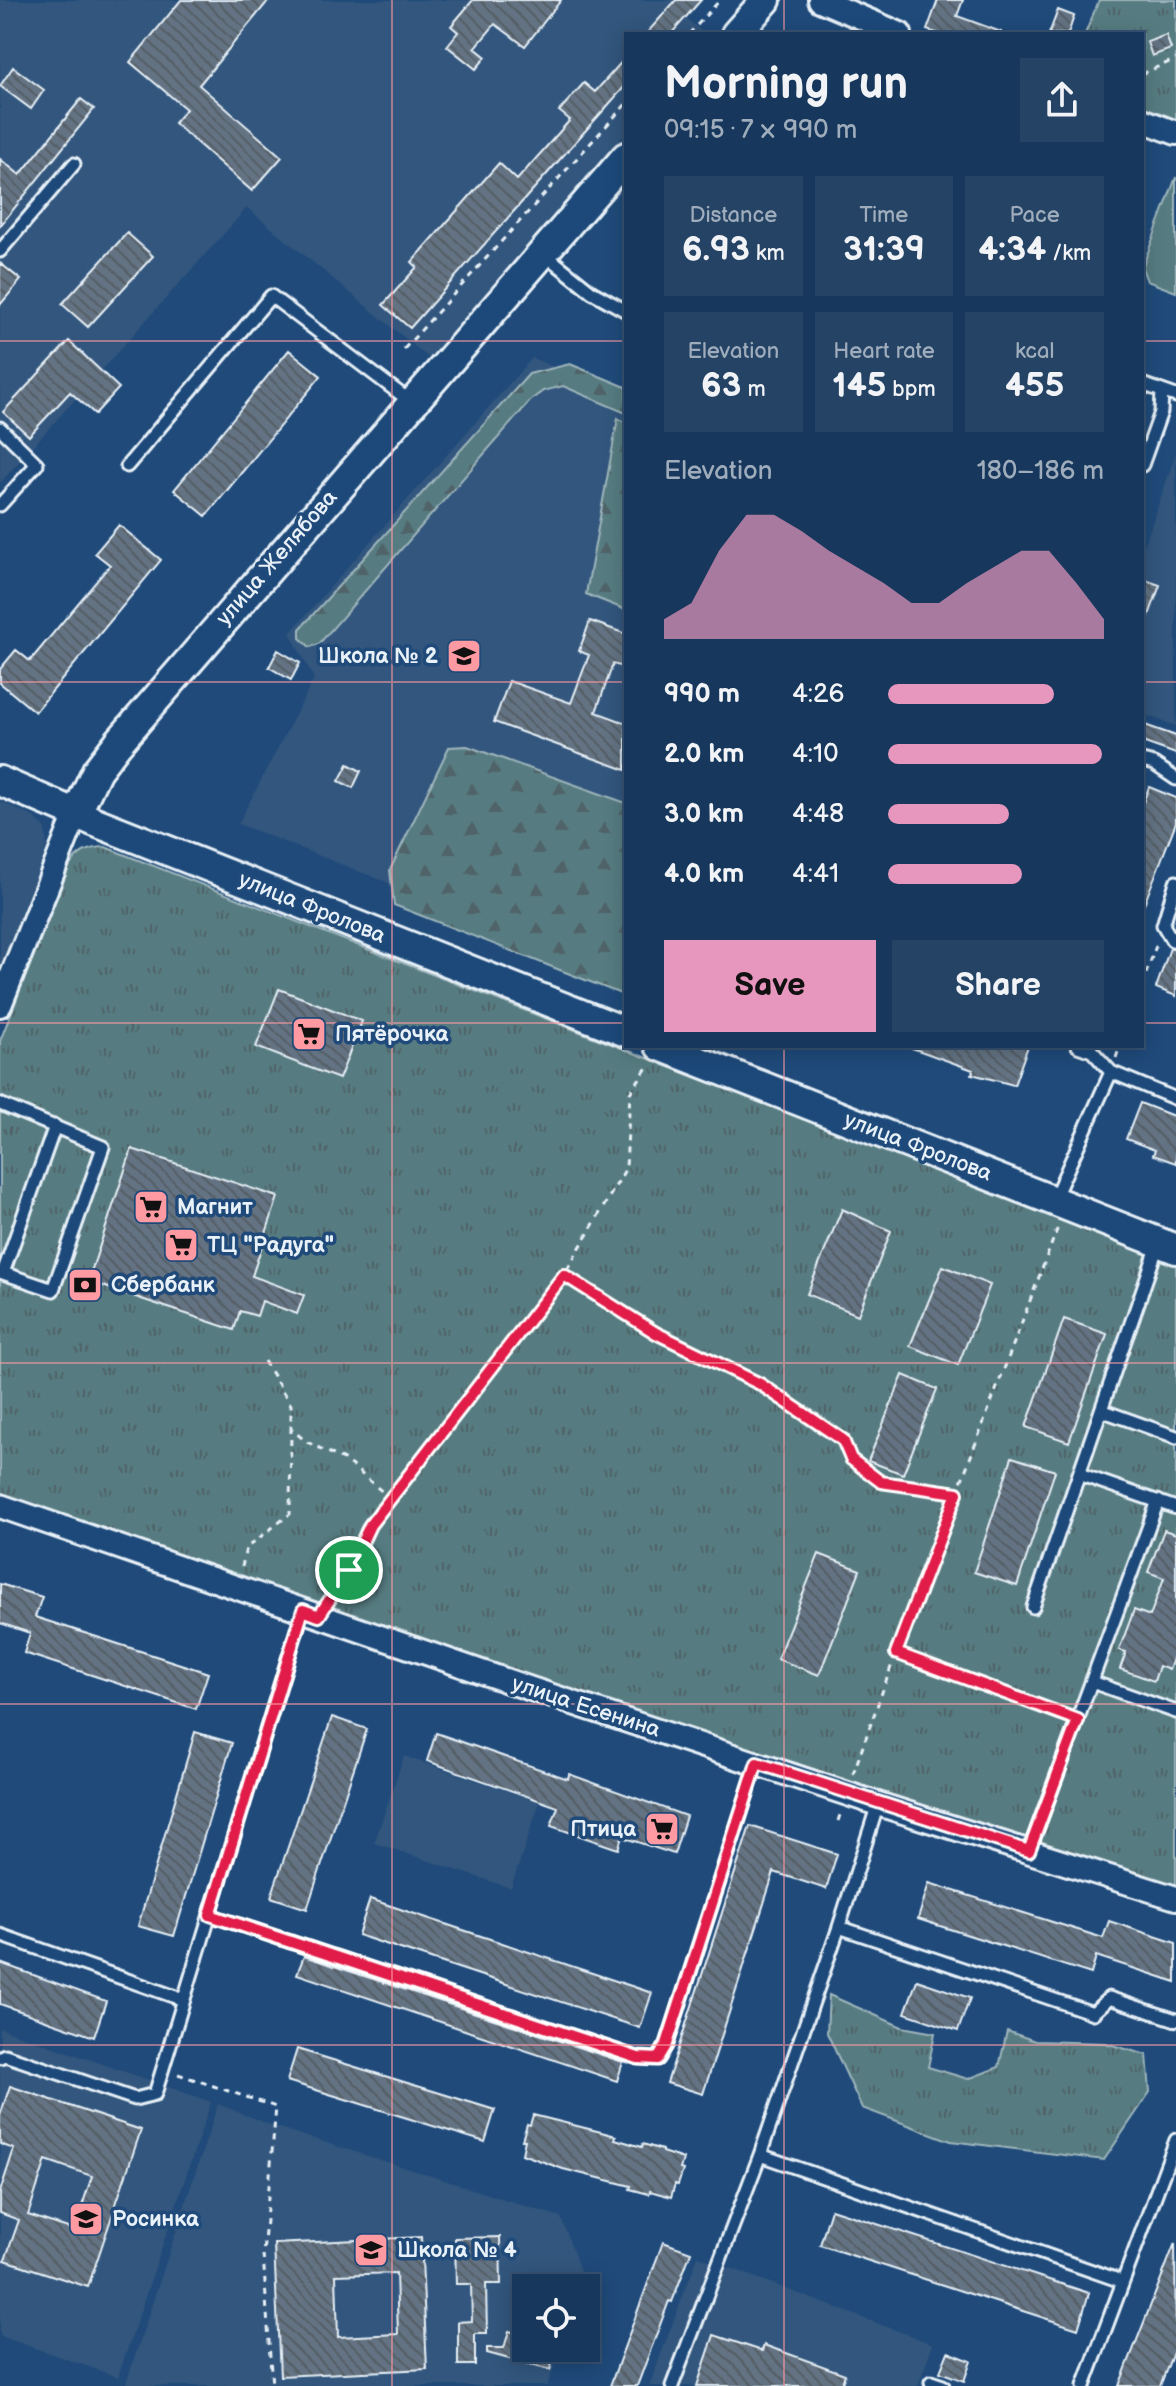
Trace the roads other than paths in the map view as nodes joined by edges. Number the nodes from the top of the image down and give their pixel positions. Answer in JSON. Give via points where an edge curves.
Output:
{"nodes":[{"id":1,"x":766,"y":0,"type":"edge"},
{"id":2,"x":820,"y":0,"type":"edge"},
{"id":3,"x":738,"y":32,"type":"edge"},
{"id":4,"x":893,"y":32,"type":"edge"},
{"id":5,"x":1144,"y":121,"type":"edge"},
{"id":6,"x":1176,"y":133,"type":"edge"},
{"id":7,"x":624,"y":159,"type":"edge"},
{"id":8,"x":74,"y":164,"type":"dead end"},
{"id":9,"x":0,"y":251,"type":"edge"},
{"id":10,"x":541,"y":252,"type":"junction"},
{"id":11,"x":624,"y":310,"type":"edge"},
{"id":12,"x":1144,"y":385,"type":"edge"},
{"id":13,"x":1162,"y":392,"type":"junction"},
{"id":14,"x":1176,"y":396,"type":"edge"},
{"id":15,"x":412,"y":402,"type":"junction"},
{"id":16,"x":0,"y":428,"type":"edge"},
{"id":17,"x":1144,"y":459,"type":"edge"},
{"id":18,"x":127,"y":466,"type":"dead end"},
{"id":19,"x":0,"y":505,"type":"edge"},
{"id":20,"x":1144,"y":762,"type":"edge"},
{"id":21,"x":1176,"y":779,"type":"edge"},
{"id":22,"x":0,"y":781,"type":"edge"},
{"id":23,"x":76,"y":814,"type":"junction"},
{"id":24,"x":1176,"y":882,"type":"edge"},
{"id":25,"x":1176,"y":941,"type":"edge"},
{"id":26,"x":0,"y":1005,"type":"edge"},
{"id":27,"x":624,"y":1031,"type":"edge"},
{"id":28,"x":666,"y":1048,"type":"edge"},
{"id":29,"x":1084,"y":1048,"type":"edge"},
{"id":30,"x":1111,"y":1072,"type":"junction"},
{"id":31,"x":1176,"y":1099,"type":"edge"},
{"id":32,"x":0,"y":1104,"type":"edge"},
{"id":33,"x":55,"y":1126,"type":"junction"},
{"id":34,"x":1060,"y":1202,"type":"junction"},
{"id":35,"x":1168,"y":1246,"type":"edge"},
{"id":36,"x":1,"y":1273,"type":"edge"},
{"id":37,"x":1101,"y":1410,"type":"junction"},
{"id":38,"x":1176,"y":1437,"type":"edge"},
{"id":39,"x":1079,"y":1474,"type":"junction"},
{"id":40,"x":1158,"y":1501,"type":"junction"},
{"id":41,"x":0,"y":1506,"type":"edge"},
{"id":42,"x":1176,"y":1508,"type":"edge"},
{"id":43,"x":1033,"y":1607,"type":"dead end"},
{"id":44,"x":311,"y":1613,"type":"junction"},
{"id":45,"x":1092,"y":1682,"type":"junction"},
{"id":46,"x":1176,"y":1696,"type":"edge"},
{"id":47,"x":1173,"y":1711,"type":"edge"},
{"id":48,"x":757,"y":1763,"type":"junction"},
{"id":49,"x":878,"y":1804,"type":"junction"},
{"id":50,"x":1029,"y":1851,"type":"junction"},
{"id":51,"x":1176,"y":1898,"type":"edge"},
{"id":52,"x":210,"y":1915,"type":"junction"},
{"id":53,"x":839,"y":1927,"type":"junction"},
{"id":54,"x":0,"y":1935,"type":"edge"},
{"id":55,"x":184,"y":2000,"type":"junction"},
{"id":56,"x":1176,"y":2020,"type":"edge"},
{"id":57,"x":0,"y":2057,"type":"edge"},
{"id":58,"x":1176,"y":2140,"type":"edge"},
{"id":59,"x":760,"y":2155,"type":"junction"},
{"id":60,"x":1121,"y":2281,"type":"junction"},
{"id":61,"x":672,"y":2386,"type":"edge"},
{"id":62,"x":1084,"y":2386,"type":"edge"}],
"edges":[{"from":1,"to":3,"type":"street"},
{"from":2,"to":4,"type":"street"},
{"from":5,"to":6,"type":"street"},
{"from":7,"to":10,"type":"street","name":"улица Желябова"},
{"from":8,"to":9,"type":"lane"},
{"from":10,"to":11,"type":"lane"},
{"from":10,"to":15,"type":"street","name":"улица Желябова"},
{"from":12,"to":13,"type":"lane"},
{"from":13,"to":14,"type":"lane"},
{"from":13,"to":17,"type":"lane","via":[[1161,412]]},
{"from":15,"to":18,"type":"lane","via":[[271,296]]},
{"from":15,"to":23,"type":"street","name":"улица Желябова","via":[[118,743],[97,770]]},
{"from":16,"to":19,"type":"lane","via":[[37,464]]},
{"from":20,"to":21,"type":"lane"},
{"from":22,"to":23,"type":"street","name":"улица Фролова"},
{"from":23,"to":26,"type":"street","name":"улица Желябова"},
{"from":23,"to":27,"type":"street","name":"улица Фролова"},
{"from":24,"to":25,"type":"lane","via":[[1163,925]]},
{"from":28,"to":34,"type":"street","name":"улица Фролова"},
{"from":29,"to":30,"type":"lane"},
{"from":30,"to":31,"type":"lane"},
{"from":30,"to":34,"type":"lane"},
{"from":32,"to":33,"type":"lane"},
{"from":33,"to":36,"type":"lane"},
{"from":33,"to":36,"type":"lane","via":[[103,1147],[53,1290]]},
{"from":34,"to":35,"type":"street","name":"улица Фролова"},
{"from":35,"to":37,"type":"lane"},
{"from":37,"to":38,"type":"lane"},
{"from":37,"to":39,"type":"lane"},
{"from":39,"to":40,"type":"lane"},
{"from":39,"to":43,"type":"lane"},
{"from":40,"to":42,"type":"lane"},
{"from":40,"to":45,"type":"lane"},
{"from":41,"to":44,"type":"street","name":"улица Есенина"},
{"from":44,"to":48,"type":"street","name":"улица Есенина"},
{"from":44,"to":52,"type":"lane"},
{"from":45,"to":47,"type":"lane"},
{"from":45,"to":50,"type":"lane"},
{"from":46,"to":47,"type":"lane"},
{"from":48,"to":49,"type":"street","name":"улица Есенина"},
{"from":48,"to":52,"type":"lane","via":[[658,2059],[638,2058]]},
{"from":49,"to":50,"type":"street","name":"улица Есенина"},
{"from":49,"to":53,"type":"lane"},
{"from":50,"to":51,"type":"street","name":"улица Есенина"},
{"from":52,"to":55,"type":"lane"},
{"from":53,"to":56,"type":"lane","via":[[1093,2013],[1109,1998]]},
{"from":53,"to":59,"type":"lane"},
{"from":54,"to":55,"type":"lane"},
{"from":55,"to":57,"type":"lane","via":[[155,2094],[135,2099]]},
{"from":58,"to":60,"type":"lane"},
{"from":59,"to":60,"type":"lane"},
{"from":59,"to":61,"type":"lane"},
{"from":60,"to":62,"type":"lane"}]}
